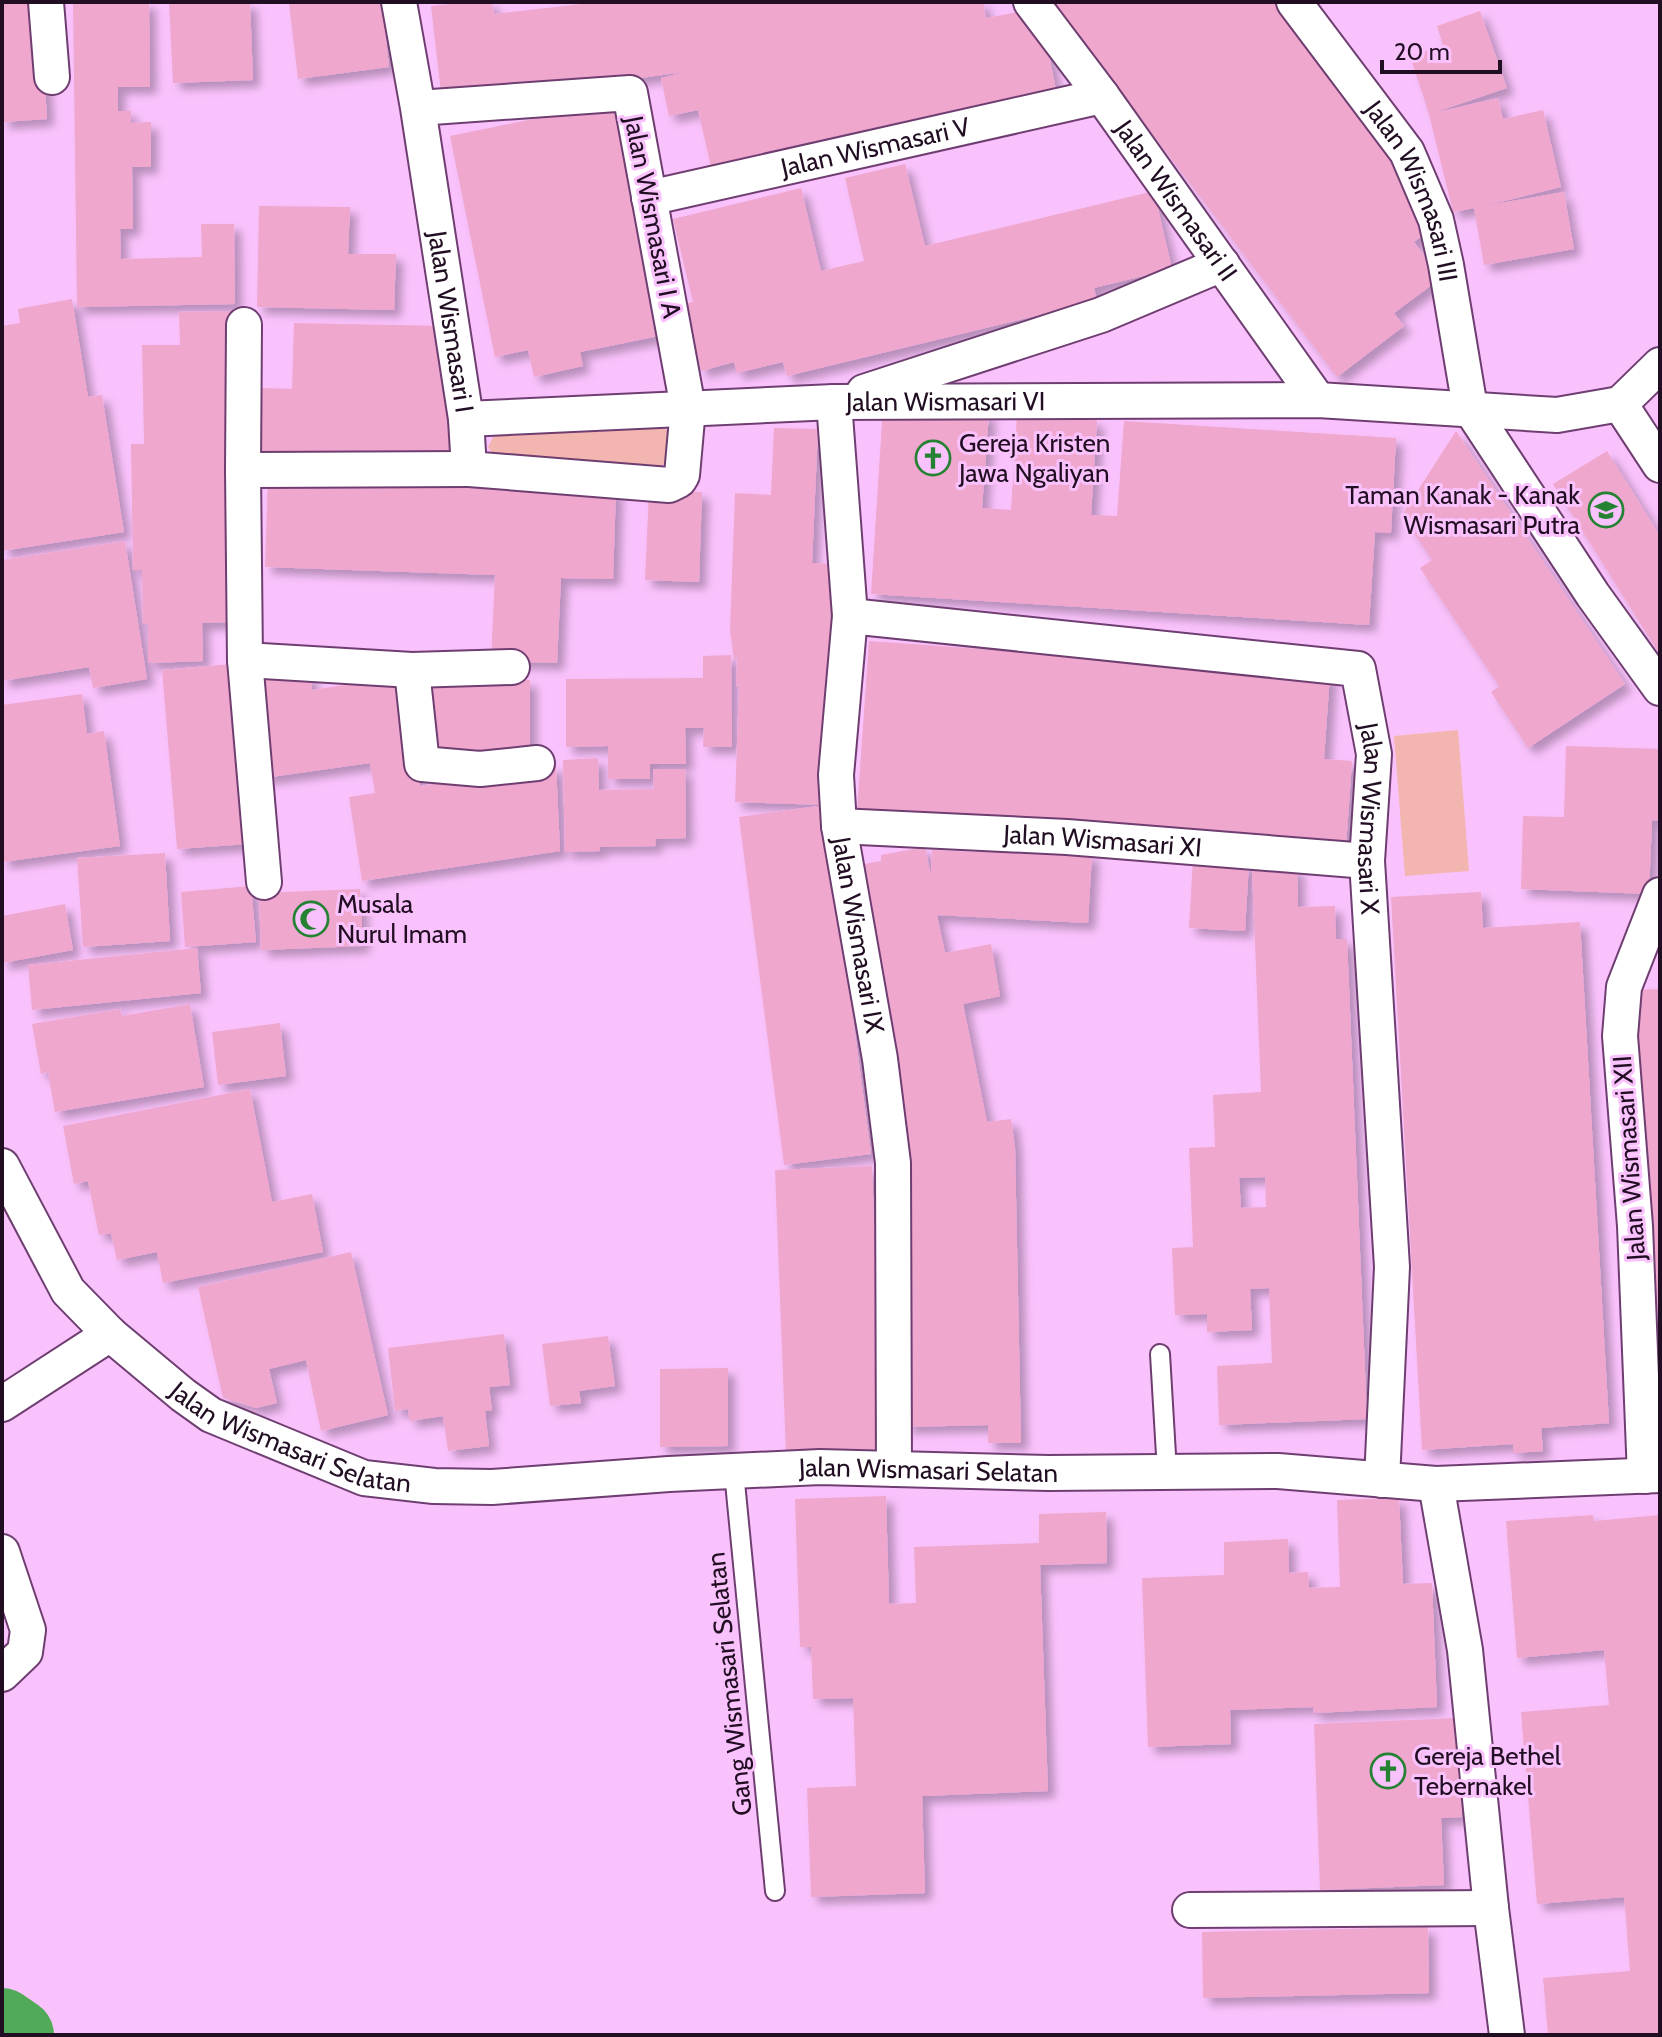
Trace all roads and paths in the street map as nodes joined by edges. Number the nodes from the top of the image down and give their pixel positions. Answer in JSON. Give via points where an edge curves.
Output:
{"nodes":[{"id":1,"x":46,"y":2,"type":"edge"},
{"id":2,"x":399,"y":2,"type":"edge"},
{"id":3,"x":1031,"y":2,"type":"edge"},
{"id":4,"x":1294,"y":2,"type":"edge"},
{"id":5,"x":52,"y":77,"type":"dead end"},
{"id":6,"x":1102,"y":96,"type":"junction"},
{"id":7,"x":418,"y":108,"type":"junction"},
{"id":8,"x":649,"y":198,"type":"junction"},
{"id":9,"x":1222,"y":264,"type":"junction"},
{"id":10,"x":244,"y":325,"type":"dead end"},
{"id":11,"x":1660,"y":365,"type":"edge"},
{"id":12,"x":1318,"y":400,"type":"junction"},
{"id":13,"x":834,"y":402,"type":"junction"},
{"id":14,"x":1620,"y":404,"type":"junction"},
{"id":15,"x":688,"y":408,"type":"junction"},
{"id":16,"x":1470,"y":408,"type":"junction"},
{"id":17,"x":466,"y":419,"type":"junction"},
{"id":18,"x":1660,"y":465,"type":"edge"},
{"id":19,"x":469,"y":469,"type":"junction"},
{"id":20,"x":243,"y":470,"type":"junction"},
{"id":21,"x":850,"y":616,"type":"junction"},
{"id":22,"x":245,"y":660,"type":"junction"},
{"id":23,"x":512,"y":667,"type":"dead end"},
{"id":24,"x":412,"y":670,"type":"junction"},
{"id":25,"x":1660,"y":688,"type":"edge"},
{"id":26,"x":537,"y":763,"type":"dead end"},
{"id":27,"x":839,"y":826,"type":"junction"},
{"id":28,"x":1367,"y":861,"type":"junction"},
{"id":29,"x":264,"y":882,"type":"dead end"},
{"id":30,"x":1660,"y":895,"type":"edge"},
{"id":31,"x":2,"y":1166,"type":"edge"},
{"id":32,"x":110,"y":1334,"type":"junction"},
{"id":33,"x":1160,"y":1354,"type":"dead end"},
{"id":34,"x":2,"y":1404,"type":"edge"},
{"id":35,"x":894,"y":1469,"type":"junction"},
{"id":36,"x":734,"y":1472,"type":"junction"},
{"id":37,"x":1164,"y":1472,"type":"junction"},
{"id":38,"x":1653,"y":1476,"type":"edge"},
{"id":39,"x":1382,"y":1480,"type":"junction"},
{"id":40,"x":1436,"y":1484,"type":"junction"},
{"id":41,"x":2,"y":1552,"type":"edge"},
{"id":42,"x":2,"y":1674,"type":"edge"},
{"id":43,"x":775,"y":1891,"type":"dead end"},
{"id":44,"x":1491,"y":1908,"type":"junction"},
{"id":45,"x":1190,"y":1910,"type":"dead end"},
{"id":46,"x":1507,"y":2035,"type":"edge"}],
"edges":[{"from":1,"to":5,"type":"street"},
{"from":2,"to":7,"type":"street","name":"Jalan Wismasari I"},
{"from":3,"to":6,"type":"street","name":"Jalan Wismasari II"},
{"from":4,"to":16,"type":"street","name":"Jalan Wismasari III","via":[[1407,152],[1436,220]]},
{"from":6,"to":8,"type":"street","name":"Jalan Wismasari V"},
{"from":6,"to":9,"type":"street","name":"Jalan Wismasari II"},
{"from":7,"to":8,"type":"street","name":"Jalan Wismasari I A","via":[[630,93]]},
{"from":7,"to":17,"type":"street","name":"Jalan Wismasari I"},
{"from":8,"to":15,"type":"street","name":"Jalan Wismasari I A"},
{"from":9,"to":12,"type":"street","name":"Jalan Wismasari II"},
{"from":9,"to":13,"type":"street","name":"Jalan Wismasari VI","via":[[1101,315]]},
{"from":10,"to":20,"type":"street"},
{"from":11,"to":14,"type":"street"},
{"from":12,"to":13,"type":"street","name":"Jalan Wismasari VI"},
{"from":12,"to":16,"type":"street","name":"Jalan Wismasari VI"},
{"from":13,"to":15,"type":"street","name":"Jalan Wismasari I"},
{"from":13,"to":21,"type":"street","name":"Jalan Wismasari IX"},
{"from":14,"to":16,"type":"street","name":"Jalan Wismasari VI","via":[[1557,415]]},
{"from":14,"to":18,"type":"street"},
{"from":15,"to":17,"type":"street","name":"Jalan Wismasari I"},
{"from":15,"to":19,"type":"street","name":"Jalan Wismasari I A","via":[[682,475],[669,485]]},
{"from":16,"to":25,"type":"street"},
{"from":17,"to":19,"type":"street"},
{"from":19,"to":20,"type":"street","name":"Jalan Wismasari I A"},
{"from":20,"to":22,"type":"street"},
{"from":21,"to":27,"type":"street","name":"Jalan Wismasari IX","via":[[836,775]]},
{"from":21,"to":28,"type":"street","name":"Jalan Wismasari X","via":[[1358,669],[1374,754]]},
{"from":22,"to":24,"type":"street"},
{"from":22,"to":29,"type":"street"},
{"from":23,"to":24,"type":"street"},
{"from":24,"to":26,"type":"street","via":[[422,764],[480,769]]},
{"from":27,"to":28,"type":"street","name":"Jalan Wismasari XI","via":[[1067,837]]},
{"from":27,"to":35,"type":"street","name":"Jalan Wismasari IX","via":[[893,1163]]},
{"from":28,"to":39,"type":"street","name":"Jalan Wismasari X","via":[[1392,1267]]},
{"from":30,"to":38,"type":"street","name":"Jalan Wismasari XII","via":[[1624,987],[1620,1036]]},
{"from":31,"to":32,"type":"street","name":"Jalan Wismasari Selatan","via":[[68,1291]]},
{"from":32,"to":34,"type":"street"},
{"from":32,"to":36,"type":"street","name":"Jalan Wismasari Selatan","via":[[211,1415],[364,1478],[492,1487]]},
{"from":33,"to":37,"type":"lane"},
{"from":35,"to":36,"type":"street","name":"Jalan Wismasari Selatan"},
{"from":35,"to":37,"type":"street","name":"Jalan Wismasari Selatan"},
{"from":36,"to":43,"type":"lane","name":"Gang Wismasari Selatan"},
{"from":37,"to":39,"type":"street","name":"Jalan Wismasari Selatan","via":[[1278,1471]]},
{"from":38,"to":40,"type":"street","name":"Jalan Wismasari Selatan"},
{"from":39,"to":40,"type":"street","name":"Jalan Wismasari Selatan"},
{"from":40,"to":44,"type":"street","via":[[1465,1650]]},
{"from":41,"to":42,"type":"street","via":[[28,1630],[25,1652]]},
{"from":44,"to":45,"type":"street"},
{"from":44,"to":46,"type":"street"}]}
